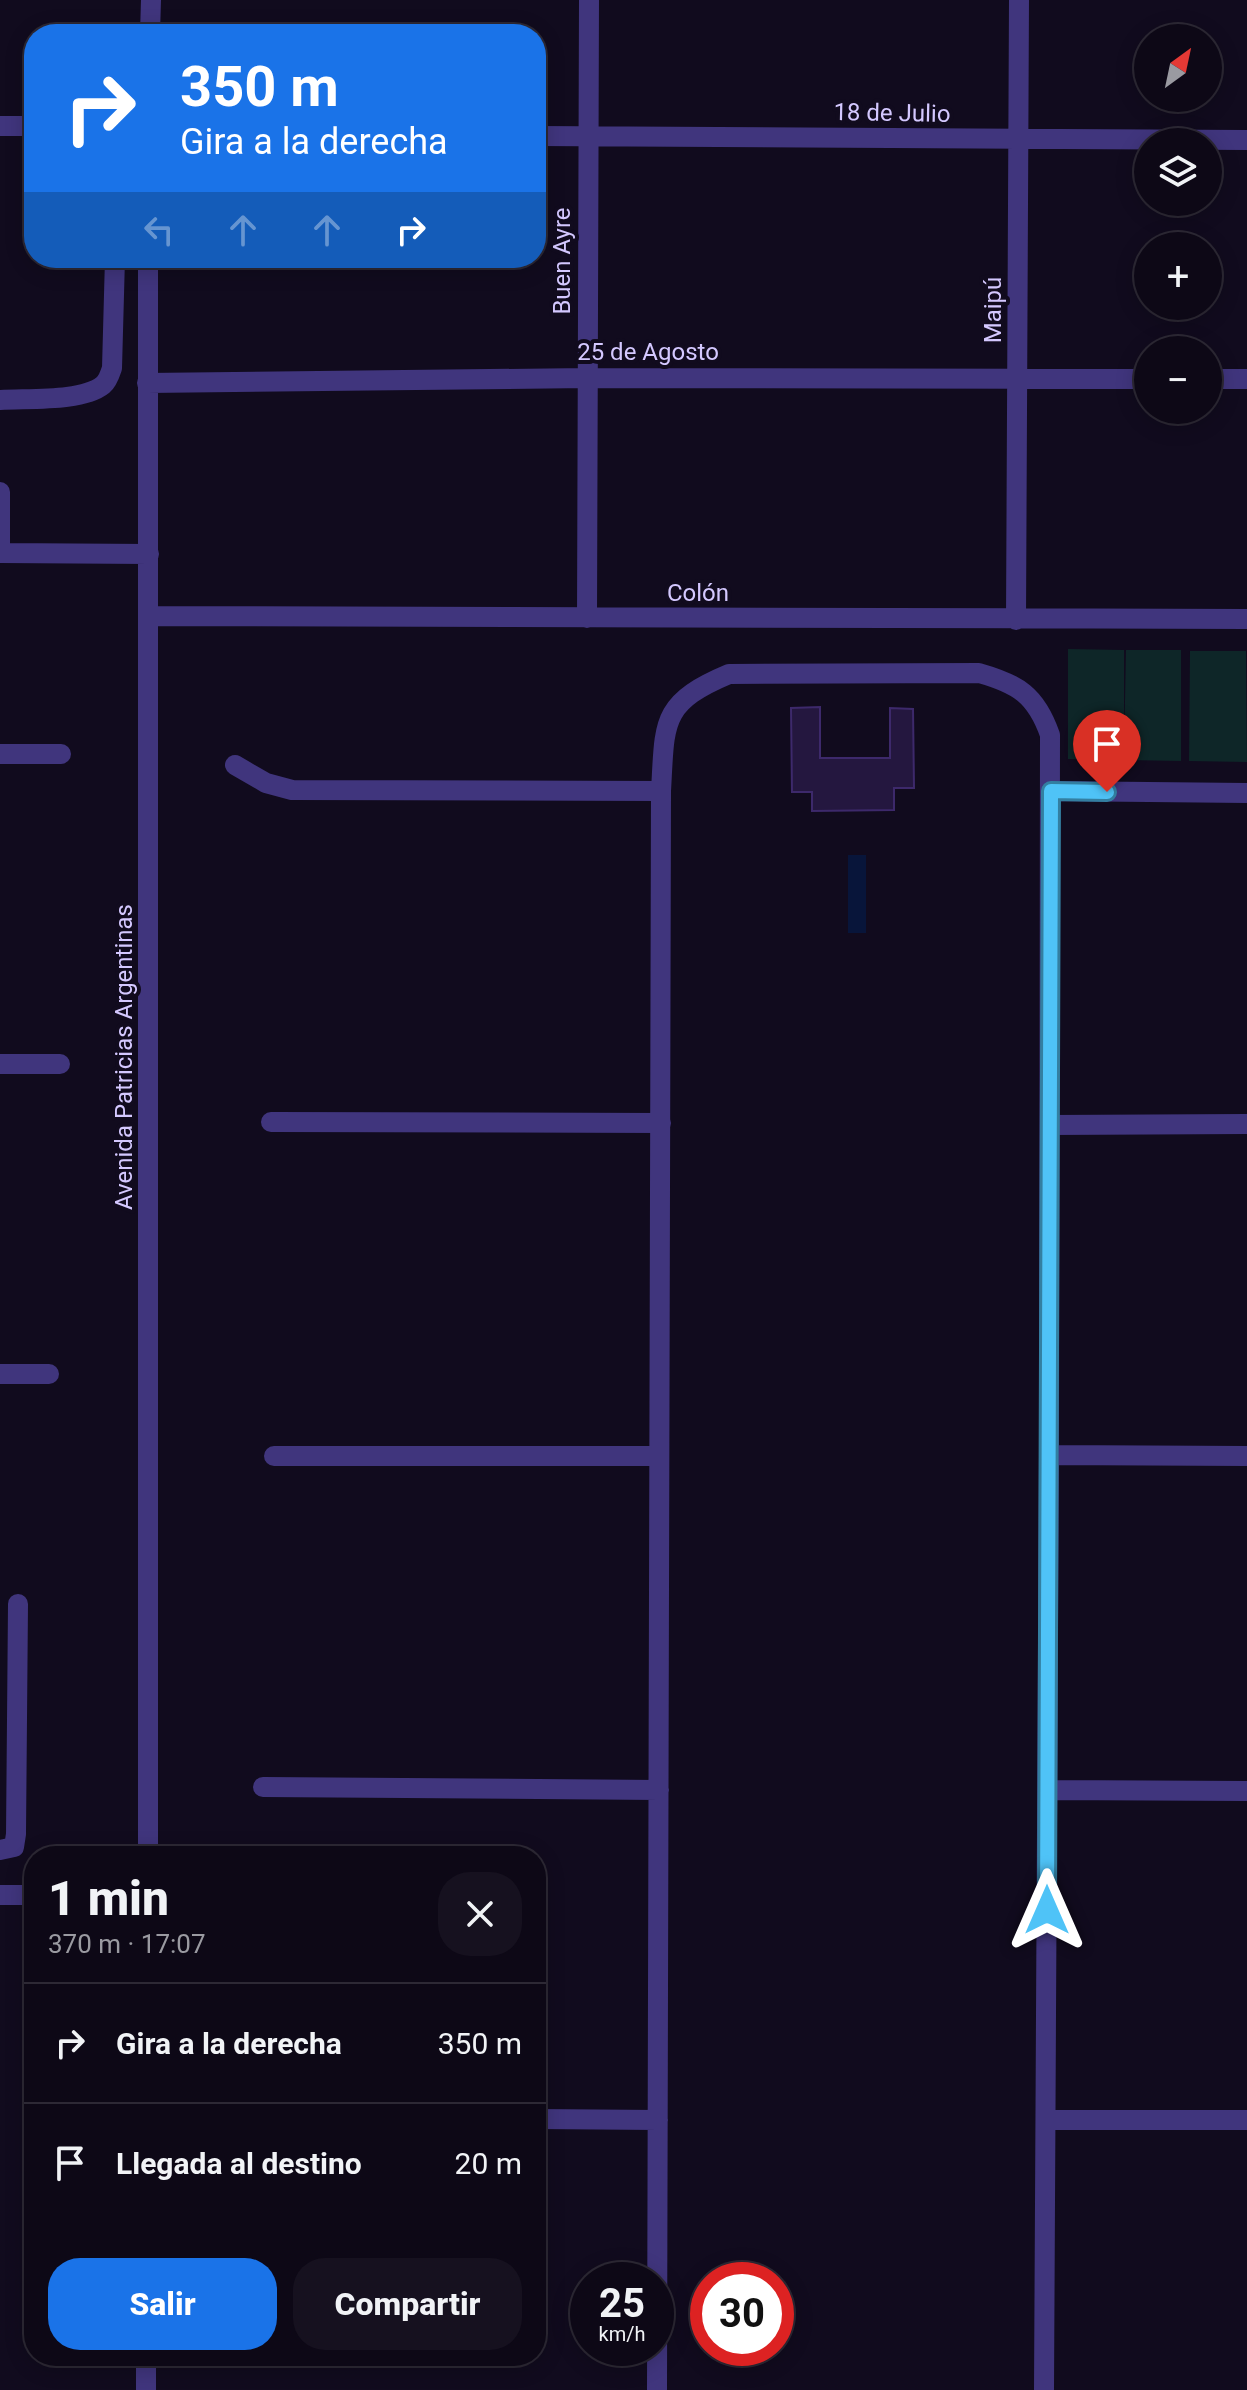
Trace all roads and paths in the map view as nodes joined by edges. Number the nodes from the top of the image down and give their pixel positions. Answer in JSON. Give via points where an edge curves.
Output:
{"nodes":[{"id":1,"x":151,"y":0,"type":"edge"},
{"id":2,"x":589,"y":0,"type":"edge"},
{"id":3,"x":1019,"y":0,"type":"edge"},
{"id":4,"x":150,"y":24,"type":"edge"},
{"id":5,"x":0,"y":126,"type":"edge"},
{"id":6,"x":24,"y":126,"type":"edge"},
{"id":7,"x":546,"y":136,"type":"edge"},
{"id":8,"x":588,"y":136,"type":"junction"},
{"id":9,"x":1019,"y":140,"type":"junction"},
{"id":10,"x":1247,"y":140,"type":"edge"},
{"id":11,"x":115,"y":268,"type":"edge"},
{"id":12,"x":148,"y":268,"type":"edge"},
{"id":13,"x":587,"y":378,"type":"junction"},
{"id":14,"x":1134,"y":379,"type":"edge"},
{"id":15,"x":1222,"y":379,"type":"edge"},
{"id":16,"x":1247,"y":379,"type":"edge"},
{"id":17,"x":1019,"y":380,"type":"junction"},
{"id":18,"x":147,"y":383,"type":"junction"},
{"id":19,"x":0,"y":400,"type":"edge"},
{"id":20,"x":0,"y":492,"type":"edge"},
{"id":21,"x":0,"y":553,"type":"edge"},
{"id":22,"x":149,"y":554,"type":"junction"},
{"id":23,"x":150,"y":616,"type":"junction"},
{"id":24,"x":587,"y":618,"type":"junction"},
{"id":25,"x":1247,"y":619,"type":"edge"},
{"id":26,"x":1016,"y":620,"type":"junction"},
{"id":27,"x":0,"y":754,"type":"edge"},
{"id":28,"x":61,"y":754,"type":"dead end"},
{"id":29,"x":235,"y":765,"type":"dead end"},
{"id":30,"x":661,"y":791,"type":"junction"},
{"id":31,"x":1051,"y":791,"type":"junction"},
{"id":32,"x":1247,"y":793,"type":"edge"},
{"id":33,"x":0,"y":1064,"type":"edge"},
{"id":34,"x":60,"y":1064,"type":"dead end"},
{"id":35,"x":271,"y":1122,"type":"dead end"},
{"id":36,"x":661,"y":1123,"type":"junction"},
{"id":37,"x":1247,"y":1124,"type":"edge"},
{"id":38,"x":1050,"y":1125,"type":"junction"},
{"id":39,"x":0,"y":1374,"type":"edge"},
{"id":40,"x":49,"y":1374,"type":"dead end"},
{"id":41,"x":1049,"y":1455,"type":"junction"},
{"id":42,"x":274,"y":1456,"type":"dead end"},
{"id":43,"x":659,"y":1456,"type":"junction"},
{"id":44,"x":1247,"y":1456,"type":"edge"},
{"id":45,"x":18,"y":1604,"type":"dead end"},
{"id":46,"x":263,"y":1787,"type":"dead end"},
{"id":47,"x":659,"y":1790,"type":"junction"},
{"id":48,"x":1048,"y":1790,"type":"junction"},
{"id":49,"x":1247,"y":1791,"type":"edge"},
{"id":50,"x":148,"y":1846,"type":"edge"},
{"id":51,"x":0,"y":1850,"type":"edge"},
{"id":52,"x":0,"y":1895,"type":"edge"},
{"id":53,"x":24,"y":1895,"type":"edge"},
{"id":54,"x":546,"y":2119,"type":"edge"},
{"id":55,"x":658,"y":2120,"type":"junction"},
{"id":56,"x":1047,"y":2120,"type":"junction"},
{"id":57,"x":1247,"y":2120,"type":"edge"},
{"id":58,"x":146,"y":2366,"type":"edge"},
{"id":59,"x":146,"y":2390,"type":"edge"},
{"id":60,"x":657,"y":2390,"type":"edge"},
{"id":61,"x":1044,"y":2390,"type":"edge"}],
"edges":[{"from":1,"to":4,"type":"street"},
{"from":2,"to":8,"type":"street","name":"Buen Ayre"},
{"from":3,"to":9,"type":"street","name":"Maipú"},
{"from":5,"to":6,"type":"street"},
{"from":7,"to":8,"type":"street","name":"18 de Julio"},
{"from":8,"to":9,"type":"street","name":"18 de Julio"},
{"from":8,"to":13,"type":"street","name":"Buen Ayre"},
{"from":9,"to":10,"type":"street","name":"18 de Julio"},
{"from":9,"to":17,"type":"street","name":"Maipú"},
{"from":11,"to":19,"type":"street","via":[[112,368],[106,383],[76,395]]},
{"from":12,"to":18,"type":"street","name":"Avenida Patricias Argentinas"},
{"from":13,"to":17,"type":"street","name":"25 de Agosto"},
{"from":13,"to":18,"type":"street","name":"25 de Agosto"},
{"from":13,"to":24,"type":"street","name":"Buen Ayre"},
{"from":14,"to":17,"type":"street","name":"25 de Agosto"},
{"from":15,"to":16,"type":"street"},
{"from":17,"to":26,"type":"street","name":"Maipú"},
{"from":18,"to":22,"type":"street","name":"Avenida Patricias Argentinas"},
{"from":20,"to":21,"type":"street"},
{"from":21,"to":22,"type":"street"},
{"from":22,"to":23,"type":"street","name":"Avenida Patricias Argentinas"},
{"from":23,"to":24,"type":"street","name":"Colón"},
{"from":23,"to":50,"type":"street","name":"Avenida Patricias Argentinas"},
{"from":24,"to":26,"type":"street","name":"Colón"},
{"from":25,"to":26,"type":"street","name":"Colón"},
{"from":27,"to":28,"type":"street"},
{"from":29,"to":30,"type":"street","via":[[266,783],[292,790]]},
{"from":30,"to":31,"type":"street","via":[[664,731],[676,704],[697,687],[729,674],[979,673],[1027,693],[1042,714],[1050,735]]},
{"from":30,"to":36,"type":"street"},
{"from":31,"to":32,"type":"street"},
{"from":31,"to":38,"type":"street"},
{"from":33,"to":34,"type":"street"},
{"from":35,"to":36,"type":"street"},
{"from":36,"to":43,"type":"street"},
{"from":37,"to":38,"type":"street"},
{"from":38,"to":41,"type":"street"},
{"from":39,"to":40,"type":"street"},
{"from":41,"to":44,"type":"street"},
{"from":41,"to":48,"type":"street"},
{"from":42,"to":43,"type":"street"},
{"from":43,"to":47,"type":"street"},
{"from":45,"to":51,"type":"street","via":[[16,1834],[14,1847]]},
{"from":46,"to":47,"type":"street"},
{"from":47,"to":55,"type":"street"},
{"from":48,"to":49,"type":"street"},
{"from":48,"to":56,"type":"street"},
{"from":52,"to":53,"type":"street"},
{"from":54,"to":55,"type":"street"},
{"from":55,"to":60,"type":"street"},
{"from":56,"to":57,"type":"street"},
{"from":56,"to":61,"type":"street"},
{"from":58,"to":59,"type":"street"}]}
